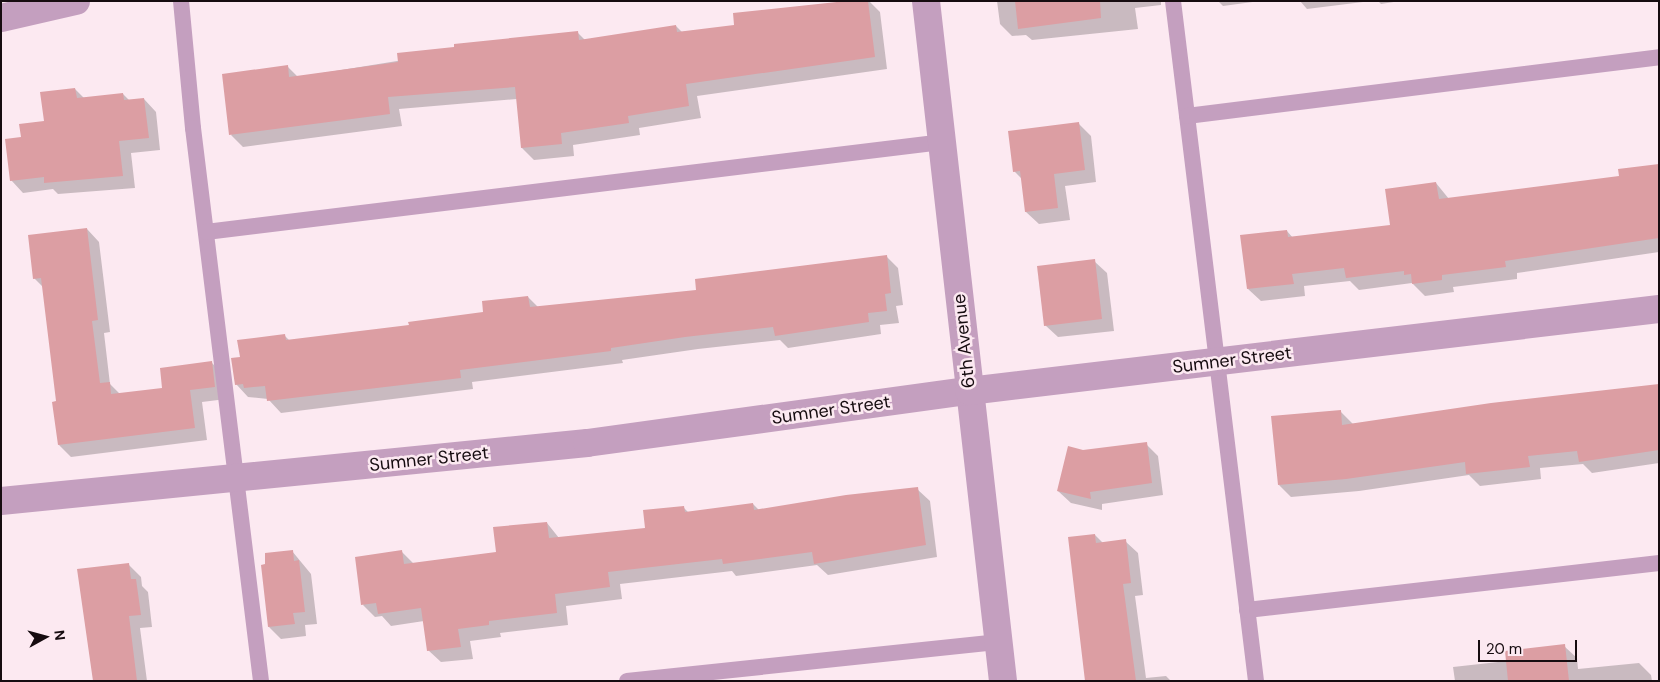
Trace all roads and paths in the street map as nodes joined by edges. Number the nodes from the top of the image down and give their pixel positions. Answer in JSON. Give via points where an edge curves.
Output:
{"nodes":[{"id":1,"x":76,"y":1,"type":"edge"},
{"id":2,"x":181,"y":1,"type":"edge"},
{"id":3,"x":926,"y":1,"type":"edge"},
{"id":4,"x":1173,"y":1,"type":"edge"},
{"id":5,"x":1,"y":18,"type":"edge"},
{"id":6,"x":1659,"y":57,"type":"edge"},
{"id":7,"x":1187,"y":116,"type":"junction"},
{"id":8,"x":942,"y":142,"type":"junction"},
{"id":9,"x":206,"y":232,"type":"junction"},
{"id":10,"x":1659,"y":309,"type":"edge"},
{"id":11,"x":1216,"y":362,"type":"junction"},
{"id":12,"x":969,"y":391,"type":"junction"},
{"id":13,"x":237,"y":479,"type":"junction"},
{"id":14,"x":1,"y":501,"type":"edge"},
{"id":15,"x":1659,"y":563,"type":"edge"},
{"id":16,"x":1247,"y":610,"type":"junction"},
{"id":17,"x":998,"y":642,"type":"junction"},
{"id":18,"x":261,"y":681,"type":"edge"},
{"id":19,"x":627,"y":681,"type":"edge"},
{"id":20,"x":1003,"y":681,"type":"edge"},
{"id":21,"x":1256,"y":681,"type":"edge"}],
"edges":[{"from":1,"to":5,"type":"street"},
{"from":2,"to":9,"type":"lane"},
{"from":3,"to":8,"type":"street","name":"6th Avenue"},
{"from":4,"to":7,"type":"lane"},
{"from":6,"to":7,"type":"lane"},
{"from":7,"to":11,"type":"lane"},
{"from":8,"to":9,"type":"lane"},
{"from":8,"to":12,"type":"street","name":"6th Avenue"},
{"from":9,"to":13,"type":"lane"},
{"from":10,"to":11,"type":"street","name":"Sumner Street"},
{"from":11,"to":12,"type":"street","name":"Sumner Street"},
{"from":11,"to":16,"type":"lane"},
{"from":12,"to":13,"type":"street","name":"Sumner Street","via":[[587,442]]},
{"from":12,"to":17,"type":"street","name":"6th Avenue"},
{"from":13,"to":14,"type":"street","name":"Sumner Street"},
{"from":13,"to":18,"type":"lane"},
{"from":15,"to":16,"type":"lane"},
{"from":16,"to":21,"type":"lane"},
{"from":17,"to":19,"type":"lane"},
{"from":17,"to":20,"type":"street","name":"6th Avenue"}]}
